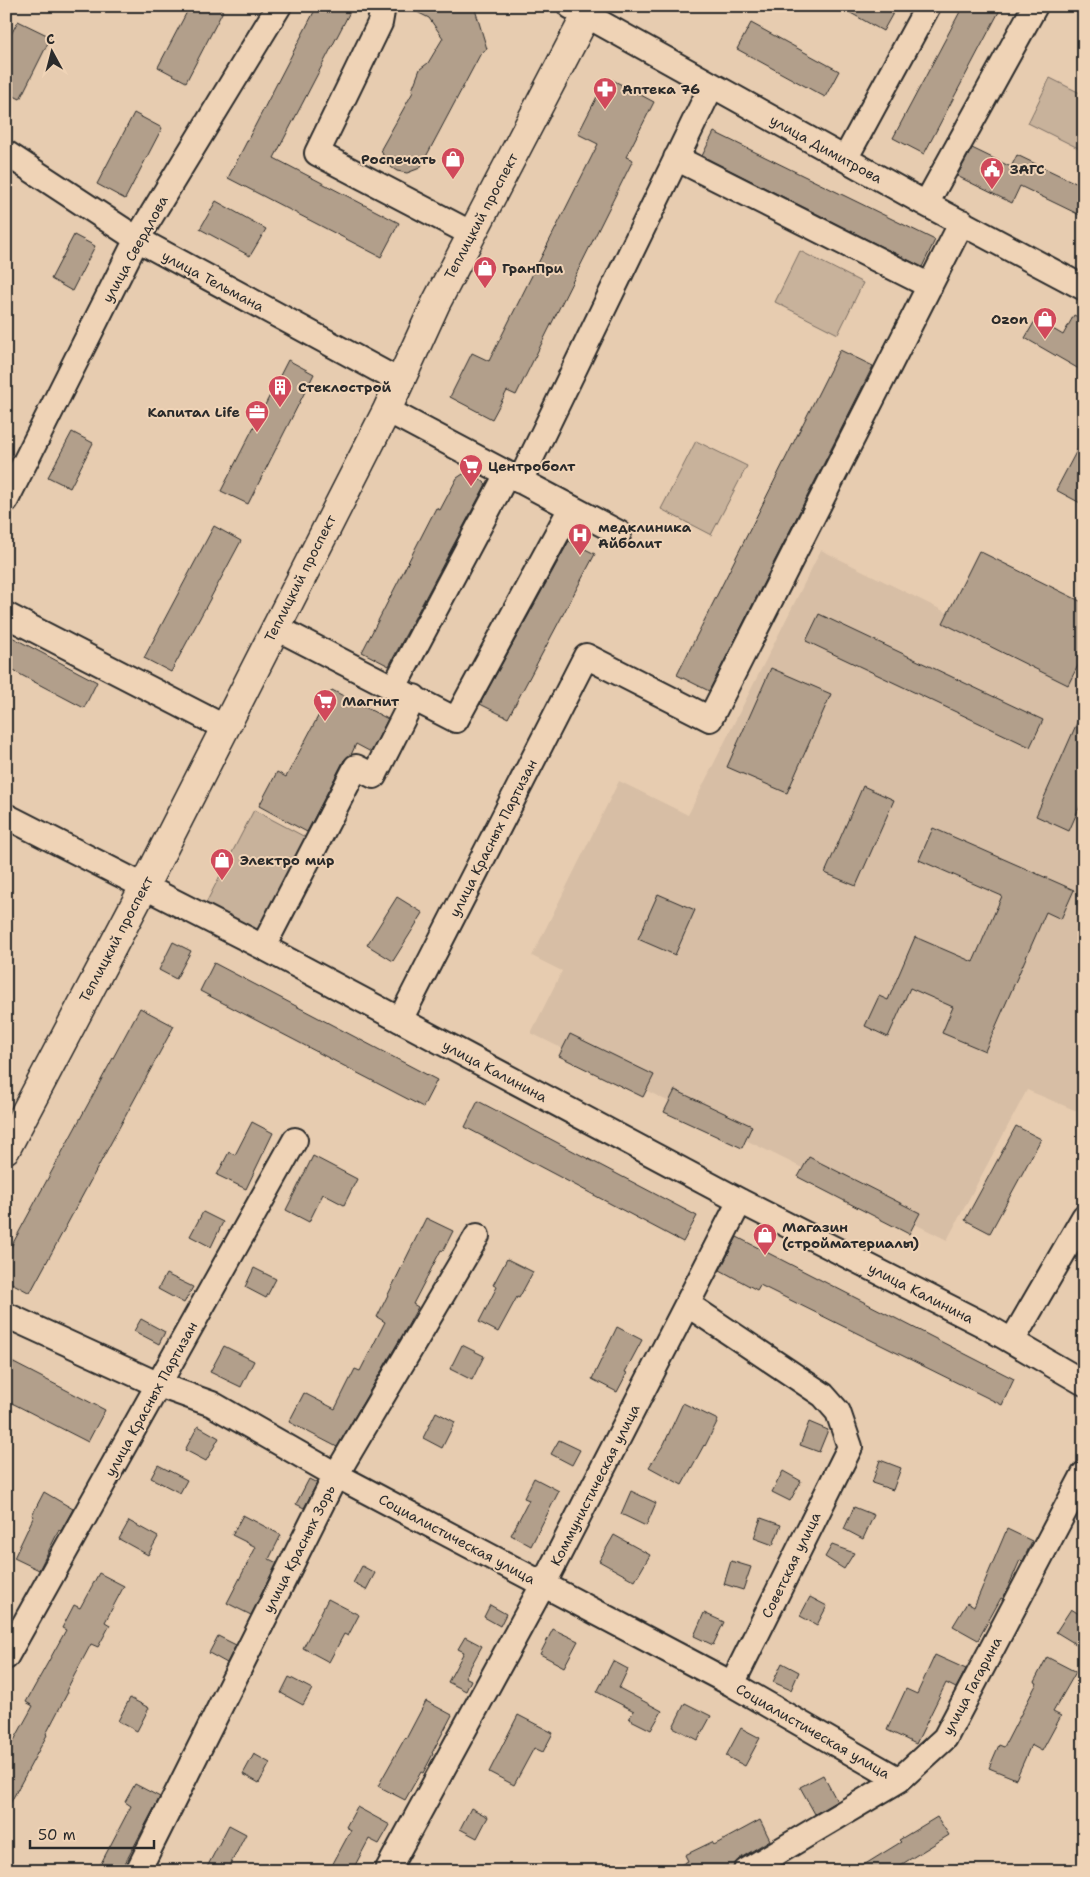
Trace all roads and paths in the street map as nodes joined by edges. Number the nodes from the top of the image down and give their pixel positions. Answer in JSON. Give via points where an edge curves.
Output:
{"nodes":[{"id":1,"x":279,"y":6,"type":"edge"},
{"id":2,"x":383,"y":6,"type":"edge"},
{"id":3,"x":928,"y":6,"type":"edge"},
{"id":4,"x":1035,"y":6,"type":"edge"},
{"id":5,"x":582,"y":9,"type":"edge"},
{"id":6,"x":712,"y":85,"type":"junction"},
{"id":7,"x":6,"y":153,"type":"edge"},
{"id":8,"x":676,"y":158,"type":"junction"},
{"id":9,"x":845,"y":159,"type":"junction"},
{"id":10,"x":926,"y":204,"type":"junction"},
{"id":11,"x":962,"y":222,"type":"junction"},
{"id":12,"x":472,"y":234,"type":"junction"},
{"id":13,"x":136,"y":239,"type":"junction"},
{"id":14,"x":930,"y":286,"type":"junction"},
{"id":15,"x":1084,"y":288,"type":"edge"},
{"id":16,"x":401,"y":382,"type":"junction"},
{"id":17,"x":387,"y":410,"type":"junction"},
{"id":18,"x":513,"y":478,"type":"junction"},
{"id":19,"x":6,"y":500,"type":"edge"},
{"id":20,"x":571,"y":508,"type":"junction"},
{"id":21,"x":619,"y":533,"type":"dead end"},
{"id":22,"x":6,"y":615,"type":"edge"},
{"id":23,"x":275,"y":627,"type":"junction"},
{"id":24,"x":404,"y":692,"type":"junction"},
{"id":25,"x":224,"y":727,"type":"junction"},
{"id":26,"x":6,"y":816,"type":"edge"},
{"id":27,"x":144,"y":887,"type":"junction"},
{"id":28,"x":263,"y":947,"type":"junction"},
{"id":29,"x":400,"y":1020,"type":"junction"},
{"id":30,"x":294,"y":1140,"type":"dead end"},
{"id":31,"x":6,"y":1149,"type":"edge"},
{"id":32,"x":740,"y":1201,"type":"junction"},
{"id":33,"x":1084,"y":1217,"type":"edge"},
{"id":34,"x":477,"y":1236,"type":"dead end"},
{"id":35,"x":687,"y":1304,"type":"junction"},
{"id":36,"x":6,"y":1315,"type":"edge"},
{"id":37,"x":1012,"y":1341,"type":"junction"},
{"id":38,"x":1084,"y":1384,"type":"edge"},
{"id":39,"x":158,"y":1385,"type":"junction"},
{"id":40,"x":1084,"y":1474,"type":"edge"},
{"id":41,"x":336,"y":1476,"type":"junction"},
{"id":42,"x":543,"y":1585,"type":"junction"},
{"id":43,"x":6,"y":1657,"type":"edge"},
{"id":44,"x":732,"y":1684,"type":"junction"},
{"id":45,"x":899,"y":1780,"type":"junction"},
{"id":46,"x":138,"y":1871,"type":"edge"},
{"id":47,"x":387,"y":1871,"type":"edge"},
{"id":48,"x":746,"y":1871,"type":"edge"}],
"edges":[{"from":1,"to":13,"type":"street","name":"улица Свердлова"},
{"from":2,"to":12,"type":"street","via":[[380,23],[317,153]]},
{"from":3,"to":9,"type":"street"},
{"from":4,"to":10,"type":"street"},
{"from":5,"to":6,"type":"street","name":"улица Димитрова"},
{"from":5,"to":12,"type":"main road","name":"Теплицкий проспект"},
{"from":6,"to":8,"type":"street"},
{"from":6,"to":9,"type":"street","name":"улица Димитрова"},
{"from":7,"to":13,"type":"street","name":"улица Тельмана"},
{"from":8,"to":14,"type":"street"},
{"from":8,"to":18,"type":"street"},
{"from":9,"to":10,"type":"street","name":"улица Димитрова"},
{"from":10,"to":11,"type":"street","name":"улица Димитрова"},
{"from":11,"to":14,"type":"street"},
{"from":11,"to":15,"type":"street","name":"улица Димитрова"},
{"from":12,"to":16,"type":"main road","name":"Теплицкий проспект","via":[[436,303]]},
{"from":13,"to":16,"type":"street","name":"улица Тельмана"},
{"from":13,"to":19,"type":"street","name":"улица Свердлова"},
{"from":14,"to":29,"type":"street","name":"улица Красных Партизан","via":[[710,719],[586,656]]},
{"from":16,"to":17,"type":"main road","name":"Теплицкий проспект"},
{"from":17,"to":18,"type":"street"},
{"from":17,"to":23,"type":"main road","name":"Теплицкий проспект"},
{"from":18,"to":20,"type":"street"},
{"from":18,"to":24,"type":"street"},
{"from":20,"to":21,"type":"street"},
{"from":20,"to":24,"type":"street","via":[[456,720]]},
{"from":22,"to":25,"type":"street"},
{"from":23,"to":24,"type":"street"},
{"from":23,"to":25,"type":"main road","name":"Теплицкий проспект"},
{"from":24,"to":28,"type":"street","via":[[374,776],[356,767]]},
{"from":25,"to":27,"type":"main road","name":"Теплицкий проспект"},
{"from":26,"to":27,"type":"street","name":"улица Калинина"},
{"from":27,"to":28,"type":"street","name":"улица Калинина"},
{"from":27,"to":31,"type":"main road","name":"Теплицкий проспект"},
{"from":28,"to":29,"type":"street","name":"улица Калинина"},
{"from":29,"to":32,"type":"street","name":"улица Калинина"},
{"from":30,"to":39,"type":"street","name":"улица Красных Партизан"},
{"from":32,"to":35,"type":"street","name":"Коммунистическая улица"},
{"from":32,"to":37,"type":"street","name":"улица Калинина"},
{"from":33,"to":37,"type":"street"},
{"from":34,"to":41,"type":"street","name":"улица Красных Зорь"},
{"from":35,"to":42,"type":"street","name":"Коммунистическая улица"},
{"from":35,"to":44,"type":"street","name":"Советская улица","via":[[823,1395],[838,1412],[850,1447]]},
{"from":36,"to":39,"type":"street","name":"Социалистическая улица"},
{"from":37,"to":38,"type":"street","name":"улица Калинина"},
{"from":39,"to":41,"type":"street","name":"Социалистическая улица","via":[[212,1404]]},
{"from":39,"to":43,"type":"street","name":"улица Красных Партизан"},
{"from":40,"to":45,"type":"street","name":"улица Гагарина","via":[[945,1738]]},
{"from":41,"to":42,"type":"street","name":"Социалистическая улица"},
{"from":41,"to":46,"type":"street","name":"улица Красных Зорь"},
{"from":42,"to":44,"type":"street","name":"Социалистическая улица"},
{"from":42,"to":47,"type":"street","name":"Коммунистическая улица"},
{"from":44,"to":45,"type":"street","name":"Социалистическая улица"},
{"from":45,"to":48,"type":"street","name":"улица Гагарина"}]}
